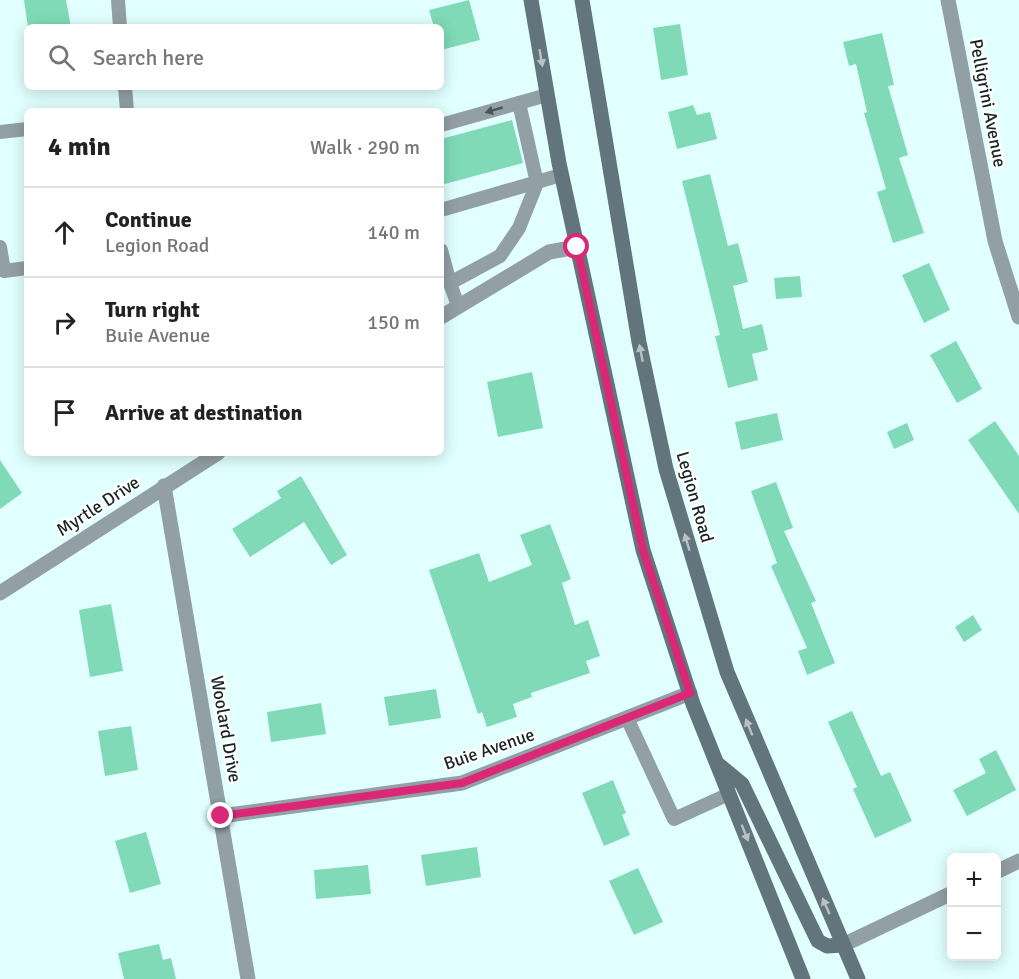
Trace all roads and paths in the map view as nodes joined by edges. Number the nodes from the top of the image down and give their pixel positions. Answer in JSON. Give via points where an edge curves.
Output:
{"nodes":[{"id":1,"x":118,"y":0,"type":"edge"},
{"id":2,"x":531,"y":0,"type":"edge"},
{"id":3,"x":582,"y":0,"type":"edge"},
{"id":4,"x":948,"y":0,"type":"edge"},
{"id":5,"x":120,"y":24,"type":"edge"},
{"id":6,"x":125,"y":90,"type":"edge"},
{"id":7,"x":547,"y":95,"type":"junction"},
{"id":8,"x":519,"y":103,"type":"junction"},
{"id":9,"x":127,"y":108,"type":"edge"},
{"id":10,"x":444,"y":124,"type":"edge"},
{"id":11,"x":24,"y":129,"type":"edge"},
{"id":12,"x":0,"y":132,"type":"edge"},
{"id":13,"x":561,"y":175,"type":"junction"},
{"id":14,"x":537,"y":183,"type":"junction"},
{"id":15,"x":444,"y":209,"type":"edge"},
{"id":16,"x":0,"y":247,"type":"edge"},
{"id":17,"x":577,"y":247,"type":"junction"},
{"id":18,"x":500,"y":256,"type":"junction"},
{"id":19,"x":444,"y":261,"type":"edge"},
{"id":20,"x":24,"y":268,"type":"edge"},
{"id":21,"x":511,"y":275,"type":"junction"},
{"id":22,"x":450,"y":283,"type":"junction"},
{"id":23,"x":458,"y":306,"type":"junction"},
{"id":24,"x":444,"y":315,"type":"edge"},
{"id":25,"x":1019,"y":317,"type":"edge"},
{"id":26,"x":213,"y":456,"type":"edge"},
{"id":27,"x":164,"y":486,"type":"junction"},
{"id":28,"x":0,"y":593,"type":"edge"},
{"id":29,"x":690,"y":693,"type":"junction"},
{"id":30,"x":627,"y":718,"type":"junction"},
{"id":31,"x":717,"y":763,"type":"junction"},
{"id":32,"x":729,"y":794,"type":"junction"},
{"id":33,"x":221,"y":816,"type":"junction"},
{"id":34,"x":1019,"y":861,"type":"edge"},
{"id":35,"x":1001,"y":870,"type":"edge"},
{"id":36,"x":947,"y":895,"type":"edge"},
{"id":37,"x":843,"y":945,"type":"junction"},
{"id":38,"x":248,"y":979,"type":"edge"},
{"id":39,"x":803,"y":979,"type":"edge"},
{"id":40,"x":858,"y":979,"type":"edge"}],
"edges":[{"from":1,"to":5,"type":"lane"},
{"from":2,"to":7,"type":"main road","one_way":true},
{"from":37,"to":3,"type":"main road","name":"Legion Road","one_way":true,"via":[[727,672],[666,469],[639,342]]},
{"from":4,"to":25,"type":"street","name":"Pelligrini Avenue","via":[[995,241]]},
{"from":6,"to":9,"type":"lane"},
{"from":7,"to":8,"type":"lane"},
{"from":7,"to":13,"type":"main road"},
{"from":8,"to":10,"type":"lane","one_way":true},
{"from":8,"to":14,"type":"lane"},
{"from":11,"to":12,"type":"lane"},
{"from":13,"to":14,"type":"lane"},
{"from":13,"to":17,"type":"main road"},
{"from":14,"to":15,"type":"lane"},
{"from":14,"to":18,"type":"lane","via":[[519,228]]},
{"from":16,"to":20,"type":"lane","via":[[3,272]]},
{"from":17,"to":21,"type":"street","via":[[549,252]]},
{"from":17,"to":29,"type":"main road","via":[[643,550]]},
{"from":18,"to":21,"type":"lane"},
{"from":18,"to":22,"type":"lane"},
{"from":19,"to":22,"type":"lane"},
{"from":21,"to":23,"type":"street"},
{"from":22,"to":23,"type":"lane"},
{"from":23,"to":24,"type":"street"},
{"from":26,"to":27,"type":"street","name":"Myrtle Drive"},
{"from":27,"to":28,"type":"street","name":"Myrtle Drive"},
{"from":27,"to":33,"type":"street","name":"Woolard Drive"},
{"from":29,"to":30,"type":"street","name":"Buie Avenue"},
{"from":29,"to":31,"type":"main road"},
{"from":30,"to":32,"type":"lane","via":[[674,819]]},
{"from":30,"to":33,"type":"street","name":"Buie Avenue","via":[[462,783]]},
{"from":31,"to":32,"type":"main road"},
{"from":31,"to":37,"type":"main road","via":[[742,784],[818,940],[827,946]]},
{"from":32,"to":39,"type":"main road","one_way":true},
{"from":33,"to":38,"type":"street","name":"Woolard Drive"},
{"from":34,"to":35,"type":"street"},
{"from":36,"to":37,"type":"street"},
{"from":37,"to":40,"type":"main road","name":"Legion Road"}]}
